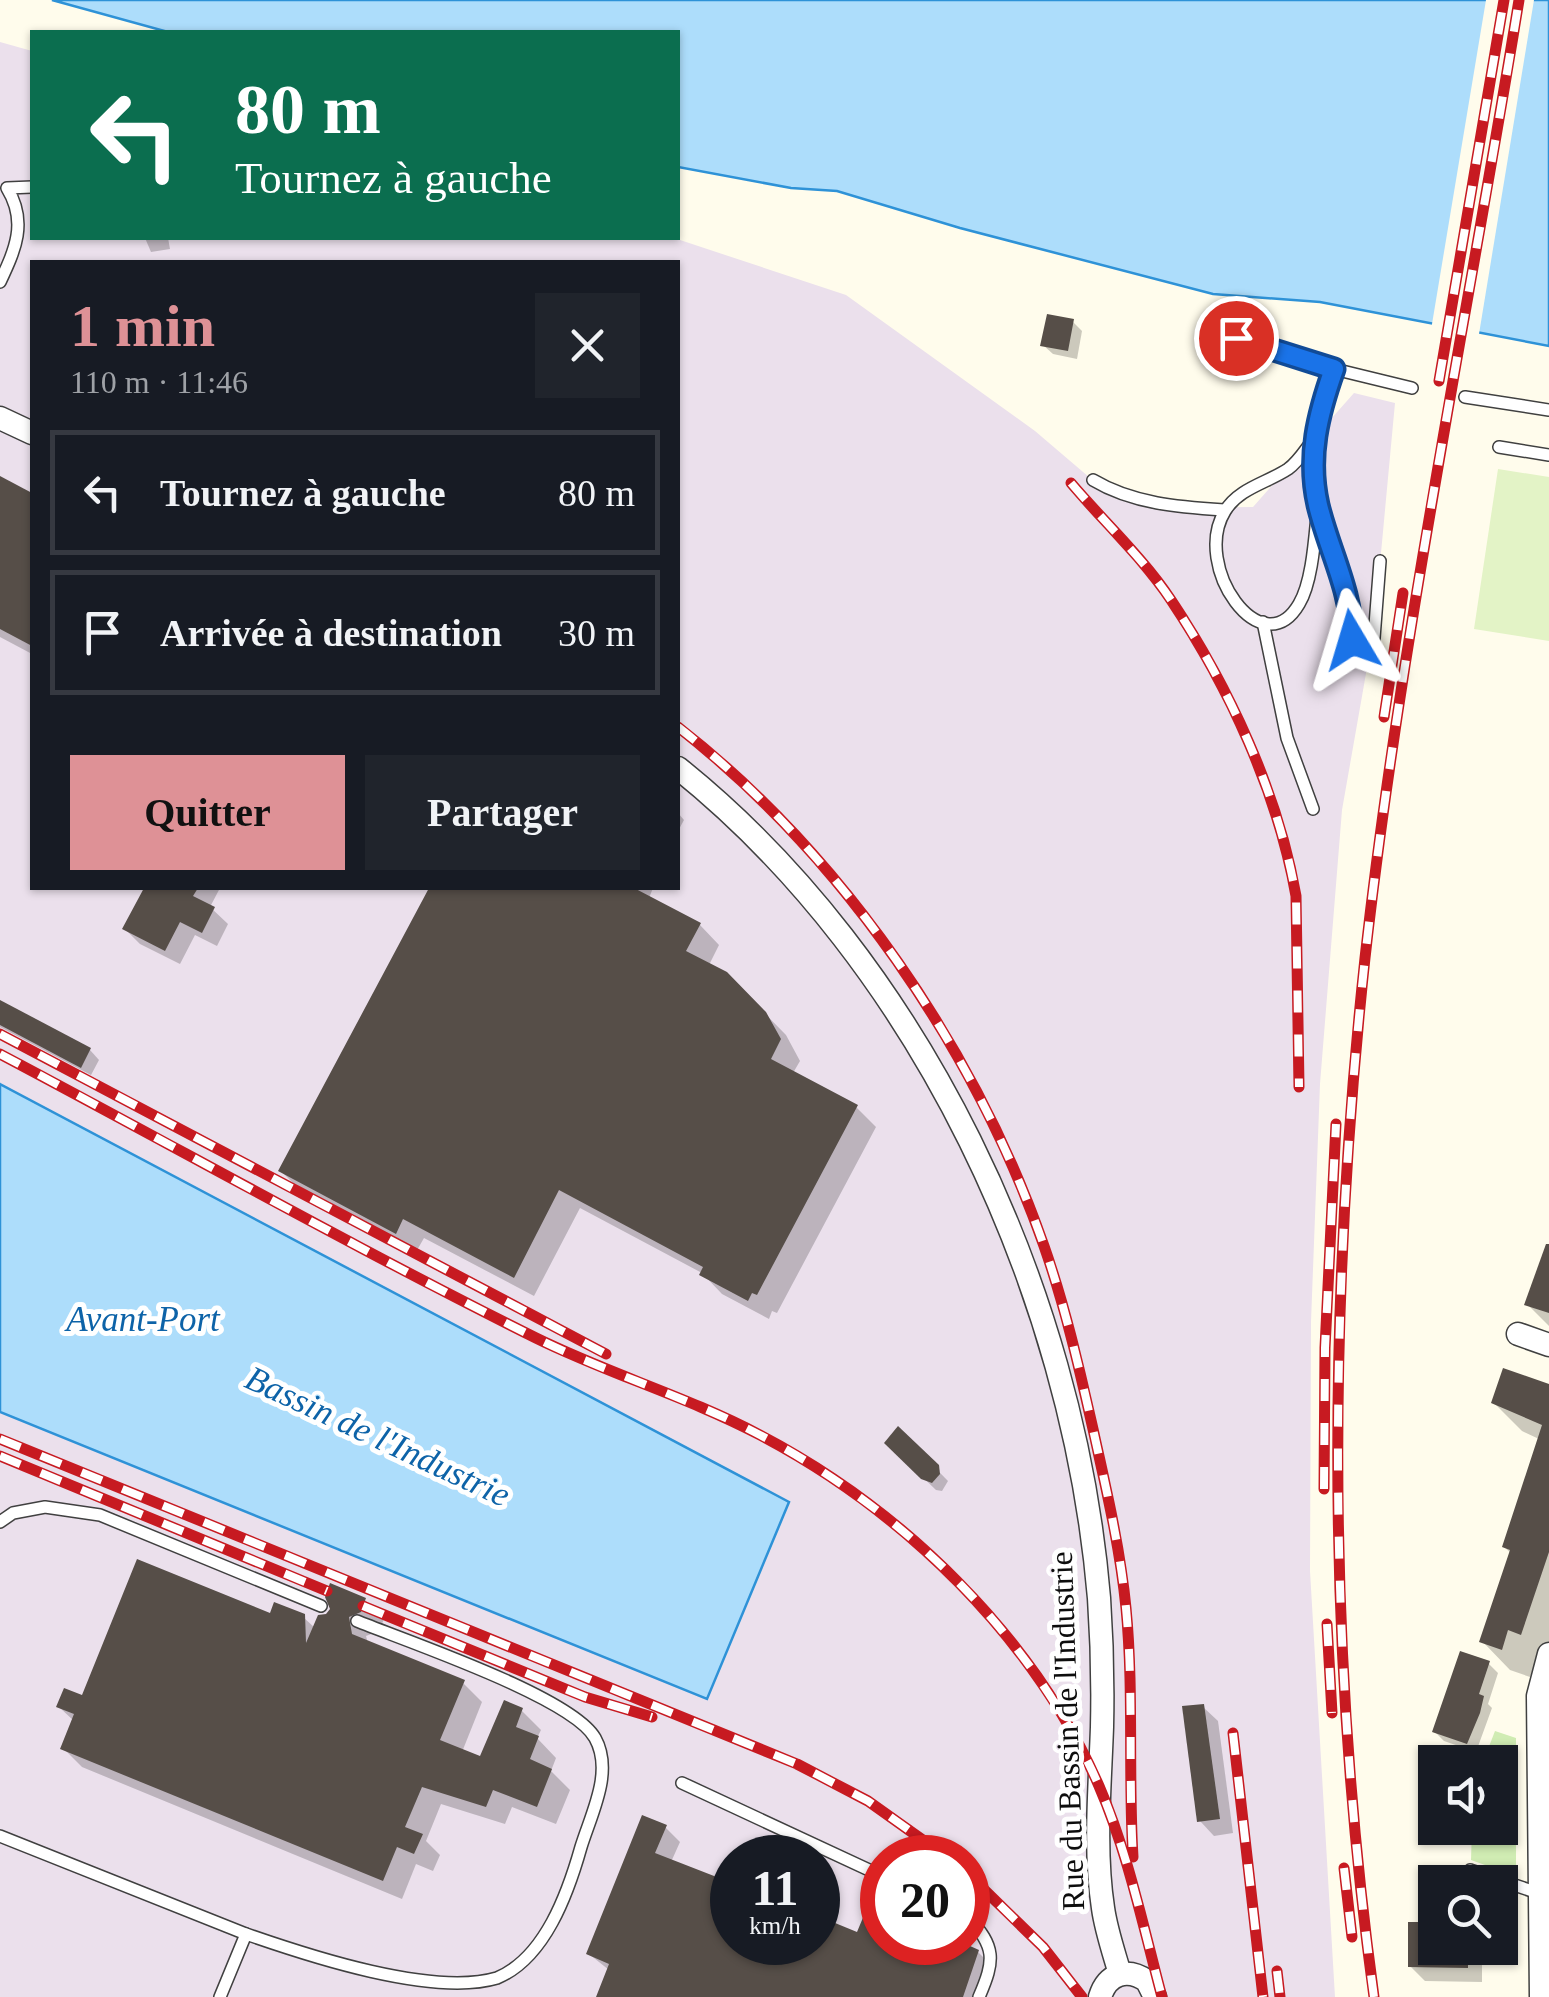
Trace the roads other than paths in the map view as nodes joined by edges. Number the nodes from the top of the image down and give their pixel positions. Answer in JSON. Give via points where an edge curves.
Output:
{"nodes":[{"id":1,"x":30,"y":187,"type":"edge"},
{"id":2,"x":0,"y":282,"type":"edge"},
{"id":3,"x":1236,"y":338,"type":"dead end"},
{"id":4,"x":1334,"y":369,"type":"junction"},
{"id":5,"x":1412,"y":388,"type":"dead end"},
{"id":6,"x":1465,"y":396,"type":"dead end"},
{"id":7,"x":1549,"y":410,"type":"edge"},
{"id":8,"x":0,"y":418,"type":"edge"},
{"id":9,"x":30,"y":432,"type":"edge"},
{"id":10,"x":1313,"y":440,"type":"junction"},
{"id":11,"x":1499,"y":447,"type":"dead end"},
{"id":12,"x":1549,"y":455,"type":"edge"},
{"id":13,"x":1093,"y":480,"type":"dead end"},
{"id":14,"x":1318,"y":506,"type":"junction"},
{"id":15,"x":1226,"y":510,"type":"junction"},
{"id":16,"x":1380,"y":561,"type":"dead end"},
{"id":17,"x":1263,"y":622,"type":"junction"},
{"id":18,"x":680,"y":770,"type":"edge"},
{"id":19,"x":1313,"y":809,"type":"dead end"},
{"id":20,"x":1518,"y":1334,"type":"dead end"},
{"id":21,"x":1549,"y":1344,"type":"edge"},
{"id":22,"x":0,"y":1522,"type":"edge"},
{"id":23,"x":321,"y":1606,"type":"dead end"},
{"id":24,"x":357,"y":1621,"type":"dead end"},
{"id":25,"x":1549,"y":1654,"type":"edge"},
{"id":26,"x":1544,"y":1716,"type":"edge"},
{"id":27,"x":682,"y":1783,"type":"dead end"},
{"id":28,"x":0,"y":1836,"type":"edge"},
{"id":29,"x":860,"y":1866,"type":"edge"},
{"id":30,"x":1518,"y":1886,"type":"edge"},
{"id":31,"x":1540,"y":1894,"type":"junction"},
{"id":32,"x":246,"y":1934,"type":"junction"},
{"id":33,"x":990,"y":1950,"type":"edge"},
{"id":34,"x":1120,"y":1974,"type":"junction"},
{"id":35,"x":220,"y":1997,"type":"edge"},
{"id":36,"x":979,"y":1997,"type":"edge"},
{"id":37,"x":1100,"y":1997,"type":"edge"},
{"id":38,"x":1155,"y":1997,"type":"edge"},
{"id":39,"x":1541,"y":1997,"type":"edge"}],
"edges":[{"from":1,"to":2,"type":"lane","via":[[7,188],[19,232]]},
{"from":3,"to":4,"type":"lane"},
{"from":4,"to":5,"type":"lane"},
{"from":4,"to":10,"type":"lane"},
{"from":6,"to":7,"type":"lane"},
{"from":8,"to":9,"type":"street"},
{"from":10,"to":14,"type":"lane"},
{"from":10,"to":15,"type":"lane","via":[[1293,466]]},
{"from":11,"to":12,"type":"lane"},
{"from":13,"to":15,"type":"lane","via":[[1134,498]]},
{"from":14,"to":16,"type":"lane","via":[[1350,602],[1352,640],[1363,649],[1374,638]]},
{"from":14,"to":17,"type":"lane","via":[[1302,601],[1278,622]]},
{"from":15,"to":17,"type":"lane","via":[[1218,564],[1229,597],[1242,613]]},
{"from":17,"to":19,"type":"lane","via":[[1288,738]]},
{"from":18,"to":34,"type":"street","name":"Rue du Bassin de l'Industrie","via":[[785,870],[872,979],[916,1044],[1014,1236],[1058,1371],[1090,1519],[1102,1672],[1103,1909]]},
{"from":20,"to":21,"type":"street"},
{"from":22,"to":23,"type":"lane","via":[[45,1507],[100,1515]]},
{"from":24,"to":32,"type":"lane","via":[[516,1686],[566,1712],[594,1736],[604,1770],[578,1858],[547,1932],[525,1960],[496,1979],[452,1986],[398,1981]]},
{"from":25,"to":26,"type":"street","via":[[1540,1681]]},
{"from":26,"to":31,"type":"street"},
{"from":27,"to":29,"type":"lane"},
{"from":28,"to":32,"type":"lane"},
{"from":30,"to":31,"type":"lane"},
{"from":31,"to":39,"type":"street"},
{"from":32,"to":35,"type":"lane"},
{"from":33,"to":36,"type":"lane"},
{"from":34,"to":37,"type":"street","via":[[1106,1982]]},
{"from":34,"to":38,"type":"street","via":[[1140,1976]]}]}
